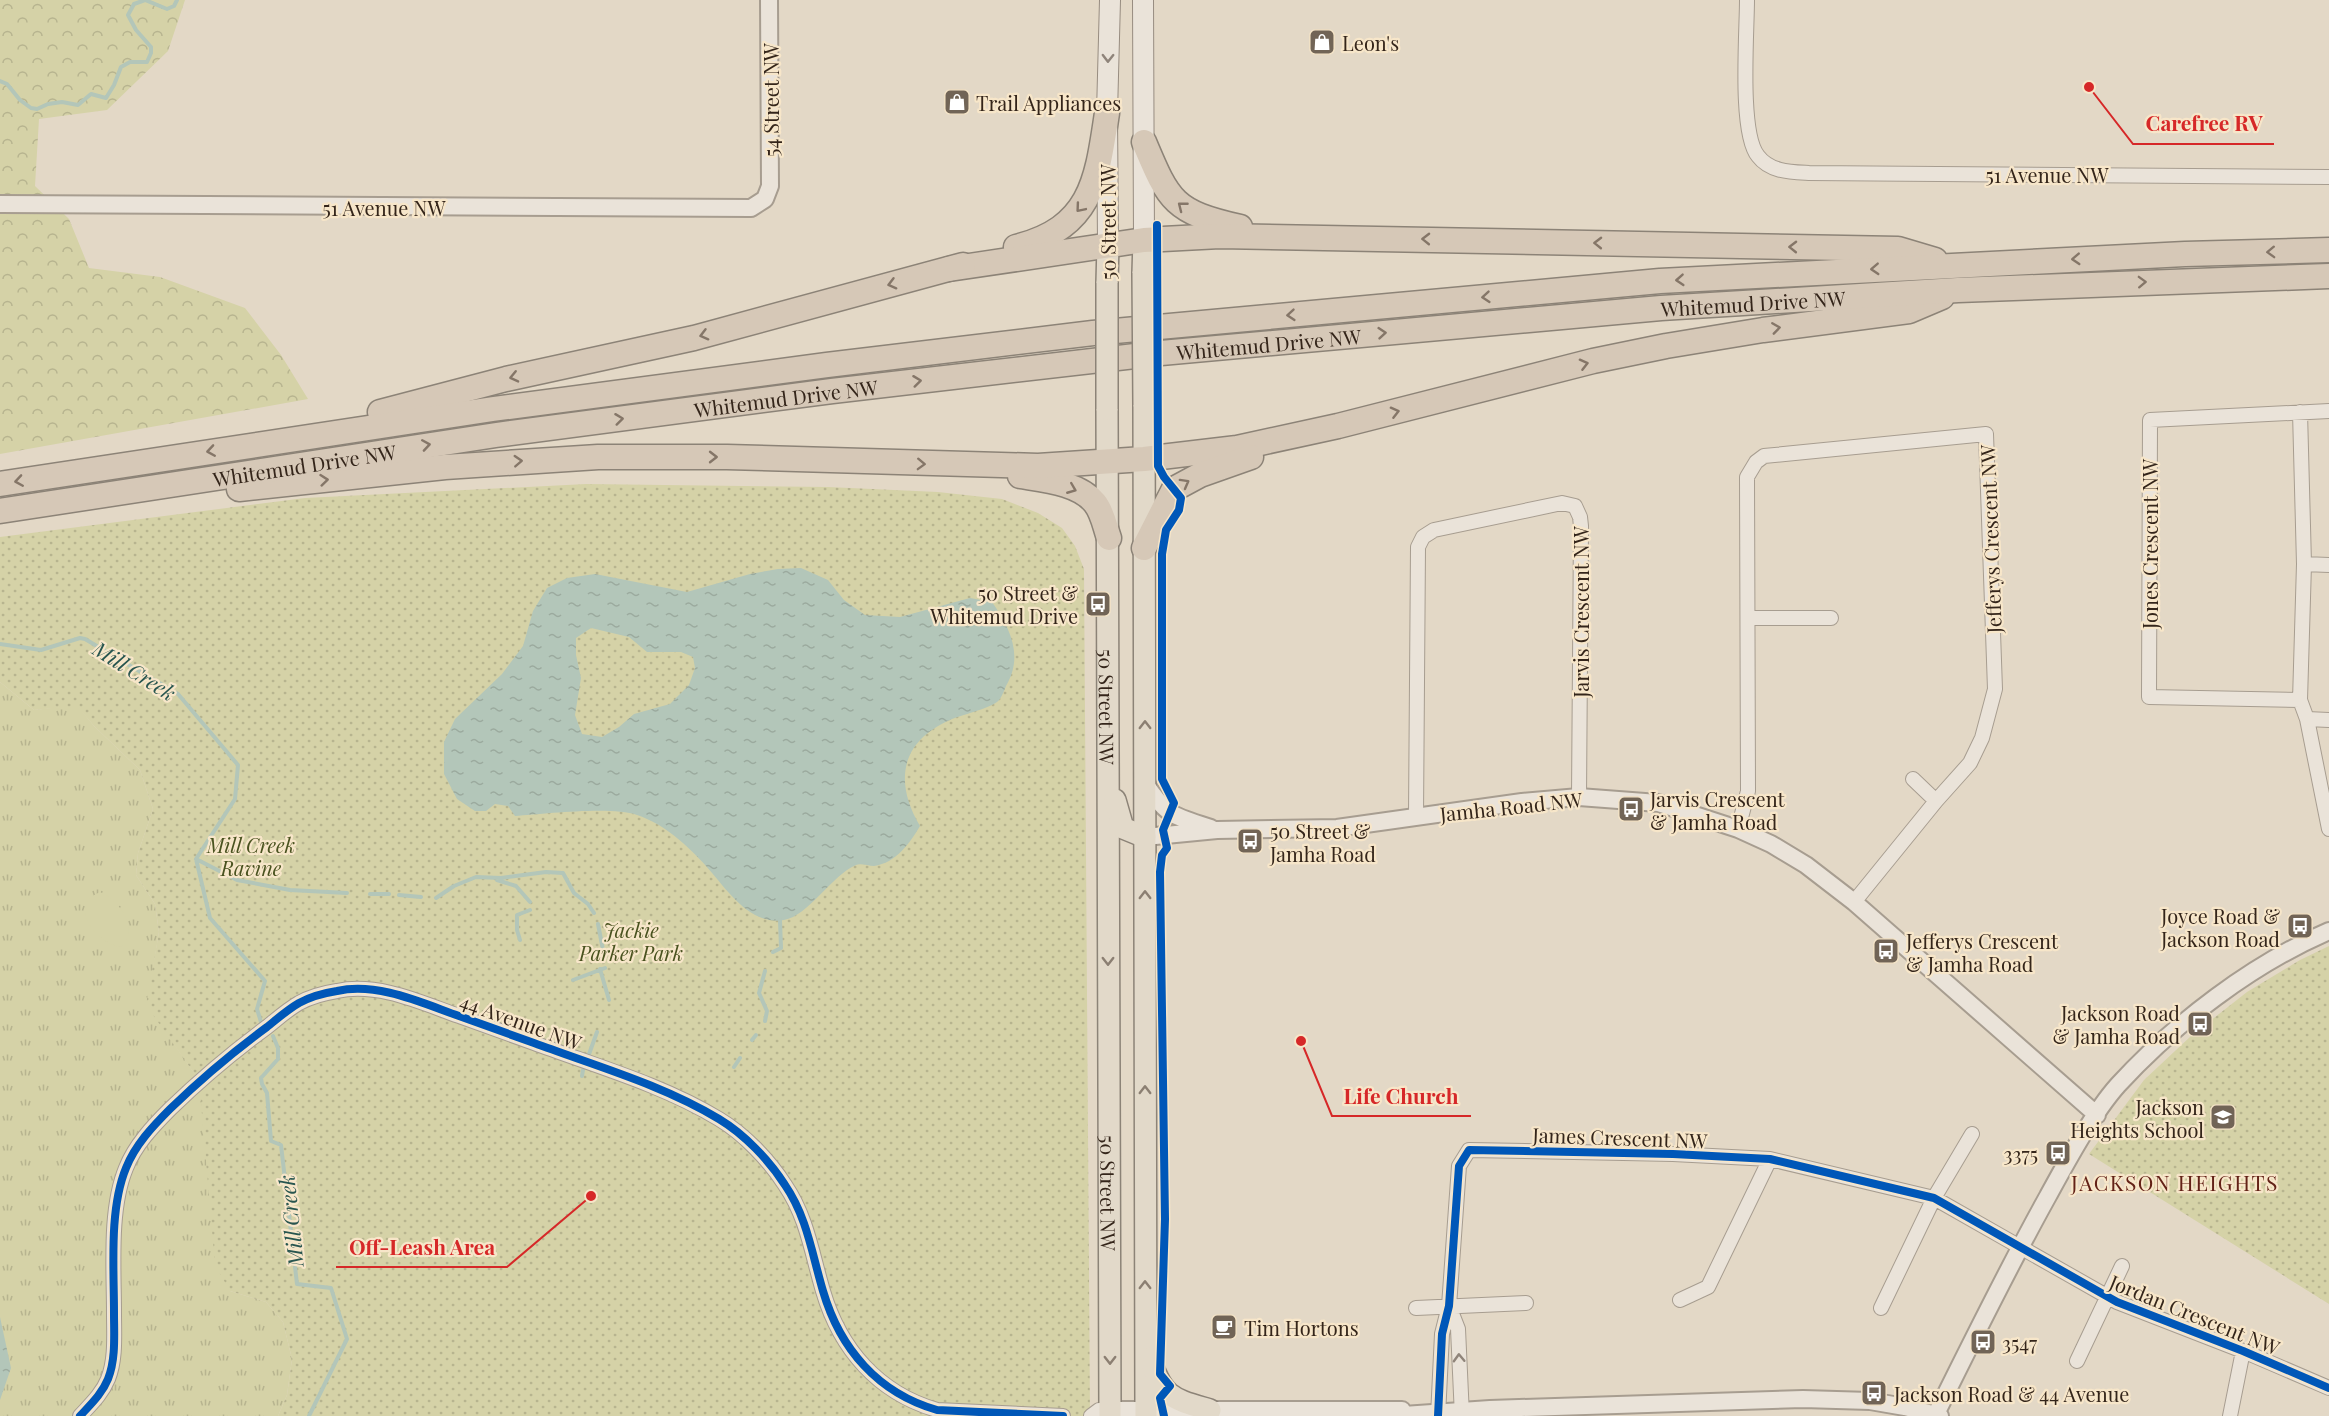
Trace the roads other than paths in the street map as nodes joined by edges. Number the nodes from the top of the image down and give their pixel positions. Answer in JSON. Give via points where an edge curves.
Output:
{"nodes":[{"id":1,"x":769,"y":0,"type":"edge"},
{"id":2,"x":1110,"y":0,"type":"edge"},
{"id":3,"x":1130,"y":0,"type":"edge"},
{"id":4,"x":1143,"y":0,"type":"edge"},
{"id":5,"x":1747,"y":0,"type":"edge"},
{"id":6,"x":1143,"y":75,"type":"junction"},
{"id":7,"x":1107,"y":113,"type":"junction"},
{"id":8,"x":1144,"y":142,"type":"junction"},
{"id":9,"x":2329,"y":177,"type":"edge"},
{"id":10,"x":765,"y":200,"type":"joint"},
{"id":11,"x":0,"y":204,"type":"edge"},
{"id":12,"x":1277,"y":236,"type":"junction"},
{"id":13,"x":1144,"y":240,"type":"junction"},
{"id":14,"x":1108,"y":244,"type":"junction"},
{"id":15,"x":2329,"y":250,"type":"edge"},
{"id":16,"x":1954,"y":265,"type":"junction"},
{"id":17,"x":949,"y":269,"type":"junction"},
{"id":18,"x":2329,"y":276,"type":"edge"},
{"id":19,"x":1958,"y":290,"type":"junction"},
{"id":20,"x":2329,"y":411,"type":"edge"},
{"id":21,"x":2300,"y":412,"type":"junction"},
{"id":22,"x":1338,"y":426,"type":"junction"},
{"id":23,"x":269,"y":442,"type":"junction"},
{"id":24,"x":1144,"y":459,"type":"junction"},
{"id":25,"x":1107,"y":462,"type":"junction"},
{"id":26,"x":953,"y":465,"type":"junction"},
{"id":27,"x":0,"y":484,"type":"edge"},
{"id":28,"x":8,"y":509,"type":"edge"},
{"id":29,"x":1108,"y":538,"type":"junction"},
{"id":30,"x":1144,"y":548,"type":"junction"},
{"id":31,"x":2304,"y":564,"type":"junction"},
{"id":32,"x":2329,"y":565,"type":"edge"},
{"id":33,"x":1748,"y":618,"type":"junction"},
{"id":34,"x":1831,"y":618,"type":"dead end"},
{"id":35,"x":2300,"y":700,"type":"junction"},
{"id":36,"x":2307,"y":719,"type":"junction"},
{"id":37,"x":2329,"y":720,"type":"edge"},
{"id":38,"x":1108,"y":776,"type":"junction"},
{"id":39,"x":1913,"y":779,"type":"dead end"},
{"id":40,"x":1145,"y":783,"type":"junction"},
{"id":41,"x":1580,"y":796,"type":"junction"},
{"id":42,"x":1936,"y":801,"type":"junction"},
{"id":43,"x":1416,"y":816,"type":"junction"},
{"id":44,"x":1738,"y":829,"type":"junction"},
{"id":45,"x":2329,"y":829,"type":"edge"},
{"id":46,"x":1217,"y":830,"type":"junction"},
{"id":47,"x":1145,"y":837,"type":"junction"},
{"id":48,"x":1854,"y":902,"type":"junction"},
{"id":49,"x":2329,"y":931,"type":"edge"},
{"id":50,"x":2097,"y":1115,"type":"junction"},
{"id":51,"x":1972,"y":1134,"type":"dead end"},
{"id":52,"x":1770,"y":1159,"type":"junction"},
{"id":53,"x":1934,"y":1198,"type":"junction"},
{"id":54,"x":2019,"y":1247,"type":"junction"},
{"id":55,"x":2122,"y":1266,"type":"dead end"},
{"id":56,"x":2107,"y":1297,"type":"junction"},
{"id":57,"x":1680,"y":1300,"type":"dead end"},
{"id":58,"x":1526,"y":1303,"type":"dead end"},
{"id":59,"x":1449,"y":1306,"type":"junction"},
{"id":60,"x":1416,"y":1308,"type":"dead end"},
{"id":61,"x":1881,"y":1308,"type":"dead end"},
{"id":62,"x":1146,"y":1344,"type":"junction"},
{"id":63,"x":2243,"y":1351,"type":"junction"},
{"id":64,"x":2077,"y":1361,"type":"dead end"},
{"id":65,"x":2329,"y":1388,"type":"edge"},
{"id":66,"x":1210,"y":1410,"type":"junction"},
{"id":67,"x":1146,"y":1413,"type":"edge"},
{"id":68,"x":1461,"y":1413,"type":"edge"},
{"id":69,"x":1104,"y":1414,"type":"edge"},
{"id":70,"x":1438,"y":1414,"type":"edge"},
{"id":71,"x":1938,"y":1415,"type":"edge"},
{"id":72,"x":80,"y":1416,"type":"edge"},
{"id":73,"x":1064,"y":1416,"type":"edge"},
{"id":74,"x":1389,"y":1416,"type":"edge"},
{"id":75,"x":2230,"y":1416,"type":"edge"}],
"edges":[{"from":1,"to":10,"type":"street","name":"54 Street NW","via":[[770,172]]},
{"from":2,"to":7,"type":"main road","name":"50 Street NW","one_way":true},
{"from":3,"to":6,"type":"main road"},
{"from":4,"to":6,"type":"main road","name":"50 Street NW"},
{"from":5,"to":9,"type":"street","name":"51 Avenue NW","via":[[1748,134],[1757,155],[1778,170]]},
{"from":6,"to":8,"type":"main road","name":"50 Street NW"},
{"from":7,"to":14,"type":"main road","name":"50 Street NW"},
{"from":7,"to":17,"type":"highway","one_way":true,"via":[[1099,168],[1086,202],[1076,214],[1039,240]]},
{"from":12,"to":8,"type":"highway","one_way":true,"via":[[1201,218],[1184,208],[1168,194]]},
{"from":8,"to":13,"type":"main road","name":"50 Street NW"},
{"from":10,"to":11,"type":"street","name":"51 Avenue NW","via":[[745,209]]},
{"from":12,"to":13,"type":"highway"},
{"from":16,"to":12,"type":"highway","one_way":true,"via":[[1898,249]]},
{"from":13,"to":14,"type":"highway"},
{"from":13,"to":24,"type":"main road","name":"50 Street NW","bridge":true},
{"from":14,"to":17,"type":"highway"},
{"from":14,"to":25,"type":"main road","name":"50 Street NW","bridge":true},
{"from":15,"to":16,"type":"highway","name":"Whitemud Drive NW","one_way":true},
{"from":16,"to":23,"type":"highway","name":"Whitemud Drive NW","one_way":true,"via":[[1660,281],[1094,333],[597,395]]},
{"from":17,"to":23,"type":"highway","one_way":true,"via":[[694,338],[506,379]]},
{"from":19,"to":18,"type":"highway","name":"Whitemud Drive NW","one_way":true},
{"from":22,"to":19,"type":"highway","one_way":true,"via":[[1666,346],[1909,311]]},
{"from":28,"to":19,"type":"highway","name":"Whitemud Drive NW","one_way":true,"via":[[496,435],[1104,359],[1661,308]]},
{"from":20,"to":21,"type":"street","name":"Jones Crescent NW"},
{"from":21,"to":31,"type":"street"},
{"from":21,"to":35,"type":"street","name":"Jones Crescent NW","via":[[2150,420],[2149,698]]},
{"from":22,"to":24,"type":"highway","via":[[1237,448]]},
{"from":30,"to":22,"type":"highway","one_way":true,"via":[[1169,495],[1180,486],[1218,467]]},
{"from":23,"to":27,"type":"highway","name":"Whitemud Drive NW","one_way":true},
{"from":24,"to":25,"type":"highway"},
{"from":24,"to":30,"type":"main road","name":"50 Street NW"},
{"from":25,"to":26,"type":"highway"},
{"from":25,"to":29,"type":"main road","name":"50 Street NW"},
{"from":28,"to":26,"type":"highway","one_way":true,"via":[[172,497],[445,467],[598,457]]},
{"from":26,"to":29,"type":"highway","one_way":true,"via":[[1039,479],[1079,491],[1097,506]]},
{"from":29,"to":38,"type":"main road","name":"50 Street NW"},
{"from":40,"to":30,"type":"main road","name":"50 Street NW","one_way":true},
{"from":31,"to":32,"type":"street"},
{"from":31,"to":35,"type":"street"},
{"from":33,"to":34,"type":"street"},
{"from":33,"to":42,"type":"street","name":"Jefferys Crescent NW","via":[[1747,477],[1756,462],[1764,456],[1986,434],[1995,689],[1982,738],[1970,764]]},
{"from":33,"to":44,"type":"street","name":"Jefferys Crescent NW","via":[[1748,790]]},
{"from":35,"to":36,"type":"street"},
{"from":36,"to":37,"type":"street"},
{"from":36,"to":45,"type":"street"},
{"from":38,"to":47,"type":"main road","via":[[1123,828]]},
{"from":38,"to":69,"type":"main road","name":"50 Street NW","one_way":true},
{"from":39,"to":42,"type":"street"},
{"from":40,"to":46,"type":"street","via":[[1164,810]]},
{"from":40,"to":47,"type":"main road","name":"50 Street NW"},
{"from":41,"to":43,"type":"street","name":"Jamha Road NW"},
{"from":41,"to":43,"type":"street","name":"Jarvis Crescent NW","via":[[1581,526],[1575,506],[1562,503],[1434,530],[1418,547]]},
{"from":41,"to":44,"type":"street","name":"Jamha Road NW","via":[[1658,802]]},
{"from":42,"to":48,"type":"street","name":"Jefferys Crescent NW"},
{"from":43,"to":46,"type":"street","name":"Jamha Road NW","via":[[1337,828]]},
{"from":44,"to":48,"type":"street","name":"Jamha Road NW","via":[[1806,865]]},
{"from":46,"to":47,"type":"street","name":"Jamha Road NW"},
{"from":62,"to":47,"type":"main road","name":"50 Street NW","one_way":true},
{"from":48,"to":50,"type":"street","name":"Jamha Road NW"},
{"from":49,"to":50,"type":"street","via":[[2299,944],[2231,986],[2117,1086]]},
{"from":50,"to":54,"type":"street"},
{"from":51,"to":53,"type":"street"},
{"from":52,"to":53,"type":"street","name":"James Crescent NW"},
{"from":52,"to":57,"type":"street","via":[[1708,1287]]},
{"from":52,"to":59,"type":"street","name":"James Crescent NW","via":[[1469,1149],[1459,1166]]},
{"from":53,"to":54,"type":"street","name":"James Crescent NW"},
{"from":53,"to":61,"type":"street"},
{"from":54,"to":56,"type":"street","name":"Jordan Crescent NW"},
{"from":54,"to":71,"type":"street"},
{"from":55,"to":56,"type":"street","name":"Jordan Crescent NW"},
{"from":56,"to":63,"type":"street","name":"Jordan Crescent NW"},
{"from":56,"to":64,"type":"street","name":"Jordan Crescent NW"},
{"from":58,"to":59,"type":"street"},
{"from":59,"to":60,"type":"street"},
{"from":68,"to":59,"type":"street","name":"James Crescent NW","one_way":true,"via":[[1458,1329]]},
{"from":59,"to":70,"type":"street","name":"James Crescent NW","via":[[1442,1334]]},
{"from":62,"to":66,"type":"main road","via":[[1164,1390],[1178,1400]]},
{"from":62,"to":67,"type":"main road","name":"50 Street NW"},
{"from":63,"to":65,"type":"street","name":"Jordan Crescent NW"},
{"from":63,"to":75,"type":"street","name":"Jordan Crescent NW"},
{"from":66,"to":67,"type":"street"},
{"from":66,"to":70,"type":"street","via":[[1348,1409]]},
{"from":67,"to":69,"type":"street"},
{"from":68,"to":70,"type":"street"},
{"from":68,"to":71,"type":"street","via":[[1840,1399]]},
{"from":70,"to":74,"type":"street"},
{"from":72,"to":73,"type":"street","name":"44 Avenue NW","via":[[107,1380],[113,1358],[114,1233],[126,1168],[143,1138],[194,1087],[297,1004],[340,989],[393,994],[433,1005],[617,1073],[691,1103],[723,1121],[744,1137],[785,1184],[802,1214],[832,1320],[849,1350],[872,1374],[895,1393],[937,1410]]}]}
